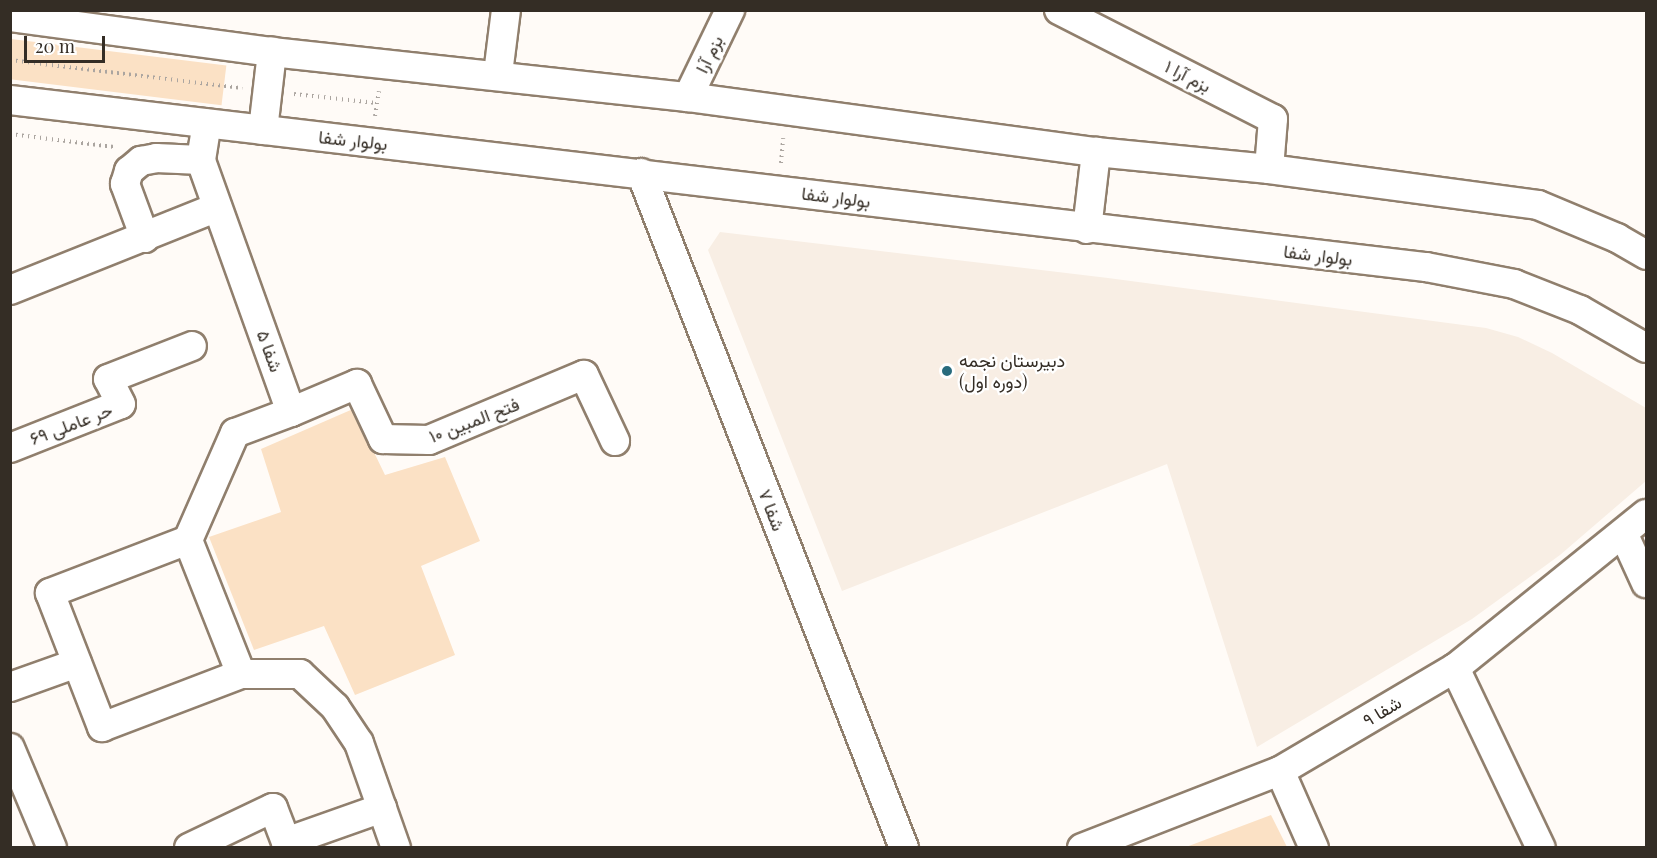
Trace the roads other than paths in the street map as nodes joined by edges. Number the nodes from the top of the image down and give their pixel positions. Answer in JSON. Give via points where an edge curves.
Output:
{"nodes":[{"id":1,"x":506,"y":10,"type":"edge"},
{"id":2,"x":730,"y":10,"type":"edge"},
{"id":3,"x":1059,"y":10,"type":"edge"},
{"id":4,"x":10,"y":17,"type":"edge"},
{"id":5,"x":272,"y":51,"type":"junction"},
{"id":6,"x":498,"y":74,"type":"junction"},
{"id":7,"x":688,"y":97,"type":"junction"},
{"id":8,"x":10,"y":100,"type":"edge"},
{"id":9,"x":207,"y":123,"type":"junction"},
{"id":10,"x":263,"y":130,"type":"junction"},
{"id":11,"x":1096,"y":152,"type":"junction"},
{"id":12,"x":201,"y":160,"type":"junction"},
{"id":13,"x":1269,"y":169,"type":"junction"},
{"id":14,"x":641,"y":172,"type":"junction"},
{"id":15,"x":217,"y":207,"type":"junction"},
{"id":16,"x":1087,"y":229,"type":"junction"},
{"id":17,"x":145,"y":237,"type":"junction"},
{"id":18,"x":1647,"y":255,"type":"edge"},
{"id":19,"x":10,"y":290,"type":"edge"},
{"id":20,"x":192,"y":346,"type":"dead end"},
{"id":21,"x":1647,"y":348,"type":"edge"},
{"id":22,"x":291,"y":412,"type":"junction"},
{"id":23,"x":615,"y":441,"type":"dead end"},
{"id":24,"x":10,"y":448,"type":"edge"},
{"id":25,"x":1647,"y":513,"type":"edge"},
{"id":26,"x":1624,"y":535,"type":"junction"},
{"id":27,"x":188,"y":540,"type":"junction"},
{"id":28,"x":1647,"y":582,"type":"edge"},
{"id":29,"x":77,"y":663,"type":"junction"},
{"id":30,"x":1455,"y":668,"type":"junction"},
{"id":31,"x":241,"y":674,"type":"junction"},
{"id":32,"x":10,"y":687,"type":"edge"},
{"id":33,"x":10,"y":748,"type":"edge"},
{"id":34,"x":1280,"y":771,"type":"junction"},
{"id":35,"x":382,"y":808,"type":"junction"},
{"id":36,"x":52,"y":848,"type":"edge"},
{"id":37,"x":189,"y":848,"type":"edge"},
{"id":38,"x":396,"y":848,"type":"edge"},
{"id":39,"x":904,"y":848,"type":"edge"},
{"id":40,"x":1082,"y":848,"type":"edge"},
{"id":41,"x":1314,"y":848,"type":"edge"},
{"id":42,"x":1541,"y":848,"type":"edge"}],
"edges":[{"from":1,"to":6,"type":"street"},
{"from":2,"to":7,"type":"street","name":"بزم آرا"},
{"from":3,"to":13,"type":"street","name":"بزم آرا ۱","via":[[1273,118]]},
{"from":4,"to":5,"type":"street"},
{"from":5,"to":6,"type":"street"},
{"from":5,"to":10,"type":"street"},
{"from":6,"to":7,"type":"street"},
{"from":7,"to":11,"type":"street"},
{"from":8,"to":9,"type":"street","name":"بولوار شفا"},
{"from":9,"to":10,"type":"street","name":"بولوار شفا"},
{"from":9,"to":12,"type":"street","name":"شفا ۵"},
{"from":10,"to":14,"type":"street","name":"بولوار شفا"},
{"from":11,"to":13,"type":"street"},
{"from":11,"to":16,"type":"street"},
{"from":12,"to":15,"type":"street","name":"شفا ۵"},
{"from":12,"to":17,"type":"street","via":[[156,158],[141,161],[129,171],[125,184]]},
{"from":13,"to":18,"type":"street","via":[[1538,205]]},
{"from":14,"to":16,"type":"street","name":"بولوار شفا"},
{"from":14,"to":39,"type":"street","name":"شفا ۷"},
{"from":15,"to":17,"type":"street"},
{"from":15,"to":22,"type":"street","name":"شفا ۵"},
{"from":16,"to":21,"type":"street","name":"بولوار شفا","via":[[1426,267],[1514,284],[1580,310]]},
{"from":17,"to":19,"type":"street"},
{"from":20,"to":24,"type":"street","name":"حر عاملی ۶۹","via":[[108,379],[121,404]]},
{"from":22,"to":23,"type":"street","name":"فتح المبین ۱۰","via":[[357,384],[383,440],[429,440],[585,375]]},
{"from":22,"to":27,"type":"street","via":[[235,433]]},
{"from":25,"to":26,"type":"street","name":"شفا ۹"},
{"from":26,"to":28,"type":"street"},
{"from":26,"to":30,"type":"street","name":"شفا ۹"},
{"from":27,"to":29,"type":"street","via":[[50,593]]},
{"from":27,"to":31,"type":"street"},
{"from":29,"to":31,"type":"street","via":[[102,727]]},
{"from":29,"to":32,"type":"street"},
{"from":30,"to":34,"type":"street","name":"شفا ۹"},
{"from":30,"to":42,"type":"street"},
{"from":31,"to":35,"type":"street","via":[[300,674],[335,707],[358,743]]},
{"from":33,"to":36,"type":"street"},
{"from":34,"to":40,"type":"street","name":"شفا ۹"},
{"from":34,"to":41,"type":"street"},
{"from":35,"to":37,"type":"street","via":[[286,842],[273,808]]},
{"from":35,"to":38,"type":"street"}]}
